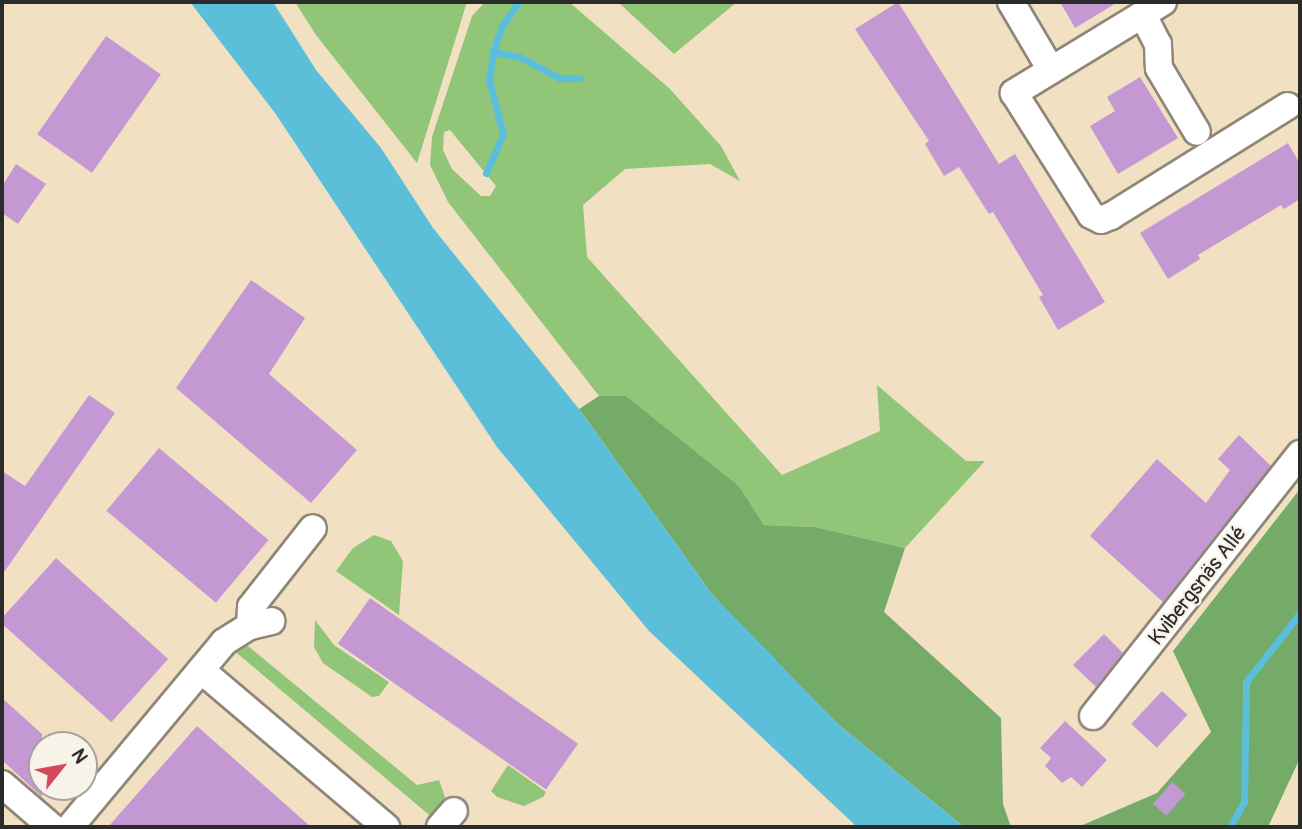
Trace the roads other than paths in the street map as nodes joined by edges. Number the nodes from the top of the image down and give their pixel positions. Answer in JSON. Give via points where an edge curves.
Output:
{"nodes":[{"id":1,"x":1011,"y":2,"type":"edge"},
{"id":2,"x":1156,"y":6,"type":"edge"},
{"id":3,"x":1051,"y":70,"type":"junction"},
{"id":4,"x":1288,"y":106,"type":"dead end"},
{"id":5,"x":1197,"y":132,"type":"dead end"},
{"id":6,"x":1300,"y":454,"type":"edge"},
{"id":7,"x":313,"y":528,"type":"dead end"},
{"id":8,"x":201,"y":670,"type":"junction"},
{"id":9,"x":1093,"y":716,"type":"dead end"},
{"id":10,"x":2,"y":784,"type":"edge"},
{"id":11,"x":52,"y":827,"type":"edge"},
{"id":12,"x":70,"y":827,"type":"edge"},
{"id":13,"x":386,"y":827,"type":"edge"}],
"edges":[{"from":1,"to":3,"type":"street"},
{"from":2,"to":3,"type":"street"},
{"from":2,"to":5,"type":"street","via":[[1159,68]]},
{"from":3,"to":4,"type":"street","via":[[1014,93],[1091,215],[1101,220]]},
{"from":6,"to":9,"type":"street","name":"Kvibergsnäs Allé"},
{"from":7,"to":8,"type":"street","via":[[251,607],[261,624],[224,642]]},
{"from":8,"to":12,"type":"street"},
{"from":8,"to":13,"type":"street"},
{"from":10,"to":11,"type":"street"}]}
